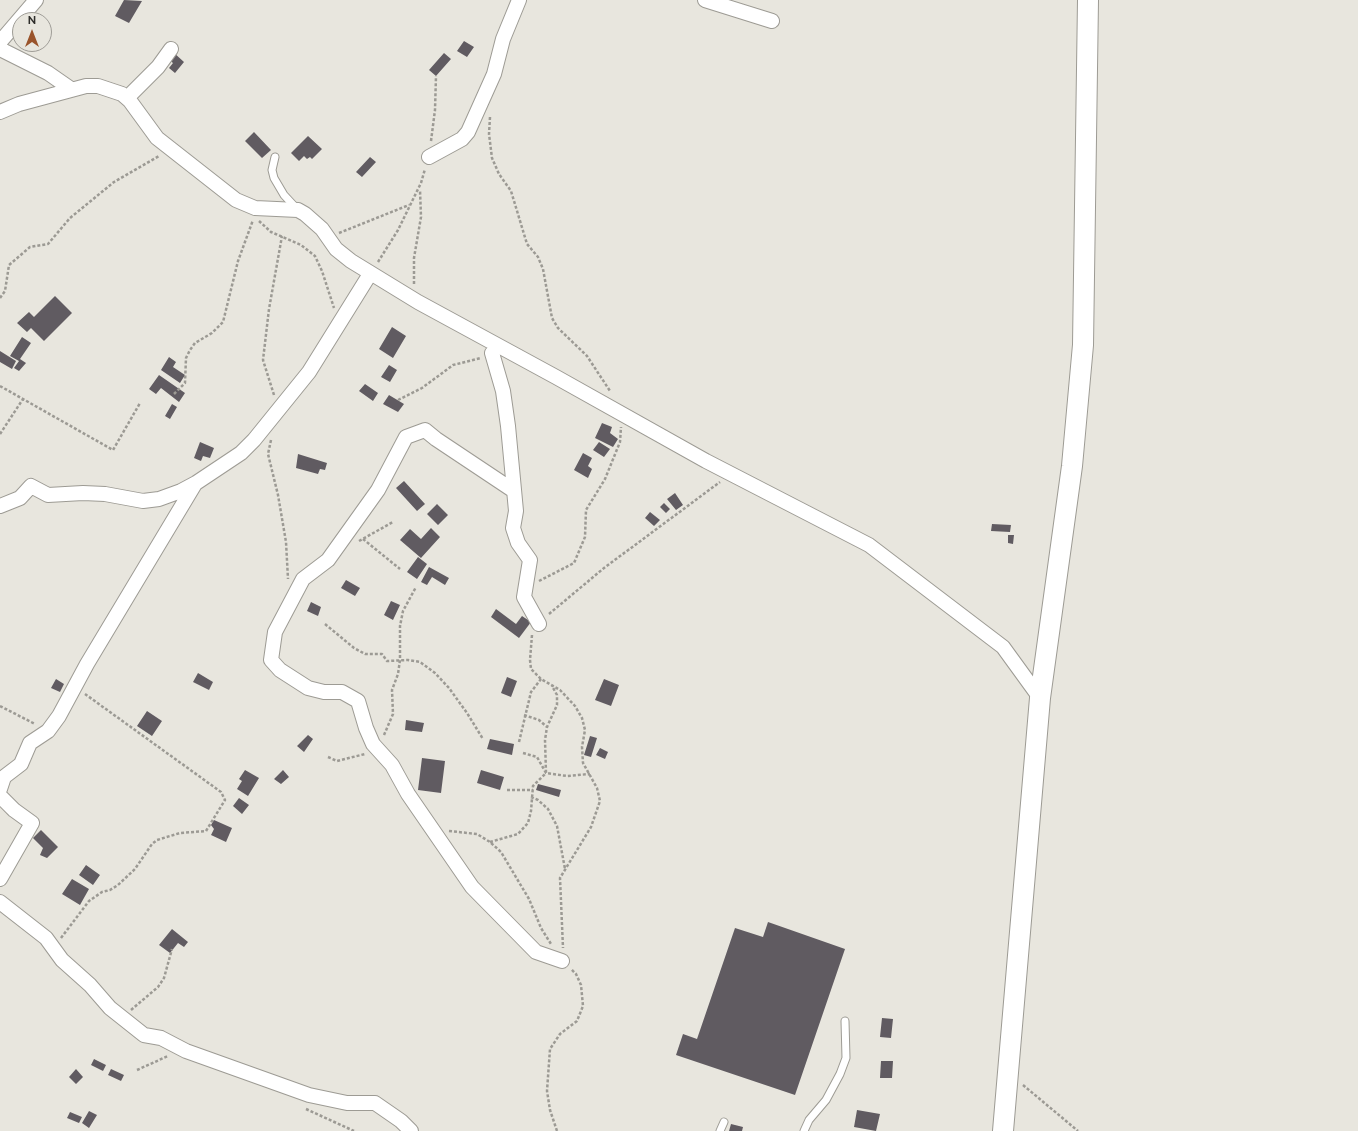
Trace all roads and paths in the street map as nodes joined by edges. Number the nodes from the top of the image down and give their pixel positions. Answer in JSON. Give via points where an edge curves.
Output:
{"nodes":[{"id":1,"x":36,"y":0,"type":"edge"},
{"id":2,"x":518,"y":0,"type":"edge"},
{"id":3,"x":705,"y":0,"type":"edge"},
{"id":4,"x":1088,"y":0,"type":"edge"},
{"id":5,"x":772,"y":21,"type":"dead end"},
{"id":6,"x":0,"y":42,"type":"edge"},
{"id":7,"x":0,"y":49,"type":"edge"},
{"id":8,"x":171,"y":49,"type":"dead end"},
{"id":9,"x":436,"y":76,"type":"dead end"},
{"id":10,"x":71,"y":89,"type":"junction"},
{"id":11,"x":127,"y":98,"type":"junction"},
{"id":12,"x":0,"y":112,"type":"edge"},
{"id":13,"x":491,"y":112,"type":"dead end"},
{"id":14,"x":173,"y":149,"type":"junction"},
{"id":15,"x":275,"y":157,"type":"dead end"},
{"id":16,"x":429,"y":157,"type":"junction"},
{"id":17,"x":420,"y":190,"type":"dead end"},
{"id":18,"x":409,"y":205,"type":"junction"},
{"id":19,"x":298,"y":210,"type":"junction"},
{"id":20,"x":328,"y":237,"type":"junction"},
{"id":21,"x":370,"y":274,"type":"junction"},
{"id":22,"x":414,"y":288,"type":"dead end"},
{"id":23,"x":0,"y":298,"type":"edge"},
{"id":24,"x":340,"y":323,"type":"junction"},
{"id":25,"x":492,"y":353,"type":"joint"},
{"id":26,"x":0,"y":386,"type":"edge"},
{"id":27,"x":174,"y":394,"type":"dead end"},
{"id":28,"x":23,"y":399,"type":"junction"},
{"id":29,"x":398,"y":400,"type":"dead end"},
{"id":30,"x":140,"y":403,"type":"dead end"},
{"id":31,"x":622,"y":413,"type":"junction"},
{"id":32,"x":0,"y":434,"type":"edge"},
{"id":33,"x":730,"y":474,"type":"junction"},
{"id":34,"x":196,"y":483,"type":"junction"},
{"id":35,"x":514,"y":491,"type":"junction"},
{"id":36,"x":0,"y":506,"type":"edge"},
{"id":37,"x":393,"y":522,"type":"dead end"},
{"id":38,"x":363,"y":539,"type":"junction"},
{"id":39,"x":334,"y":551,"type":"junction"},
{"id":40,"x":400,"y":569,"type":"dead end"},
{"id":41,"x":416,"y":587,"type":"dead end"},
{"id":42,"x":526,"y":588,"type":"junction"},
{"id":43,"x":325,"y":624,"type":"dead end"},
{"id":44,"x":539,"y":624,"type":"junction"},
{"id":45,"x":400,"y":660,"type":"junction"},
{"id":46,"x":540,"y":679,"type":"junction"},
{"id":47,"x":552,"y":685,"type":"junction"},
{"id":48,"x":75,"y":687,"type":"junction"},
{"id":49,"x":1040,"y":698,"type":"junction"},
{"id":50,"x":0,"y":706,"type":"edge"},
{"id":51,"x":524,"y":715,"type":"junction"},
{"id":52,"x":548,"y":727,"type":"junction"},
{"id":53,"x":48,"y":731,"type":"junction"},
{"id":54,"x":483,"y":739,"type":"dead end"},
{"id":55,"x":519,"y":742,"type":"dead end"},
{"id":56,"x":373,"y":744,"type":"junction"},
{"id":57,"x":523,"y":753,"type":"dead end"},
{"id":58,"x":328,"y":757,"type":"dead end"},
{"id":59,"x":546,"y":773,"type":"junction"},
{"id":60,"x":590,"y":774,"type":"junction"},
{"id":61,"x":0,"y":788,"type":"edge"},
{"id":62,"x":507,"y":790,"type":"dead end"},
{"id":63,"x":533,"y":790,"type":"junction"},
{"id":64,"x":0,"y":796,"type":"edge"},
{"id":65,"x":531,"y":797,"type":"junction"},
{"id":66,"x":432,"y":829,"type":"junction"},
{"id":67,"x":490,"y":842,"type":"junction"},
{"id":68,"x":566,"y":870,"type":"junction"},
{"id":69,"x":0,"y":879,"type":"edge"},
{"id":70,"x":0,"y":902,"type":"edge"},
{"id":71,"x":54,"y":948,"type":"junction"},
{"id":72,"x":172,"y":949,"type":"dead end"},
{"id":73,"x":562,"y":961,"type":"junction"},
{"id":74,"x":124,"y":1020,"type":"junction"},
{"id":75,"x":845,"y":1021,"type":"dead end"},
{"id":76,"x":172,"y":1054,"type":"dead end"},
{"id":77,"x":137,"y":1070,"type":"dead end"},
{"id":78,"x":1008,"y":1072,"type":"junction"},
{"id":79,"x":724,"y":1122,"type":"dead end"},
{"id":80,"x":411,"y":1131,"type":"edge"},
{"id":81,"x":557,"y":1131,"type":"edge"},
{"id":82,"x":720,"y":1131,"type":"edge"},
{"id":83,"x":804,"y":1131,"type":"edge"},
{"id":84,"x":1003,"y":1131,"type":"edge"},
{"id":85,"x":1078,"y":1131,"type":"edge"}],
"edges":[{"from":1,"to":6,"type":"street"},
{"from":2,"to":16,"type":"street","via":[[503,39],[494,74],[471,127],[462,140]]},
{"from":3,"to":5,"type":"street"},
{"from":4,"to":49,"type":"street","via":[[1083,345],[1072,466]]},
{"from":7,"to":10,"type":"street","via":[[48,73]]},
{"from":8,"to":11,"type":"street","via":[[158,67]]},
{"from":9,"to":16,"type":"path"},
{"from":10,"to":11,"type":"street","via":[[98,86],[117,91]]},
{"from":10,"to":12,"type":"street"},
{"from":11,"to":14,"type":"street","via":[[157,138]]},
{"from":13,"to":31,"type":"path","via":[[489,134],[492,158],[511,191],[527,244],[538,257],[543,269],[552,318],[558,328],[587,356]]},
{"from":14,"to":19,"type":"street","via":[[236,200],[255,208]]},
{"from":14,"to":23,"type":"path","via":[[114,182],[70,218],[48,244],[30,247],[9,265],[5,291]]},
{"from":15,"to":19,"type":"lane","via":[[272,170],[274,178],[284,195]]},
{"from":16,"to":18,"type":"path","via":[[421,183]]},
{"from":17,"to":22,"type":"path","via":[[421,216],[414,258]]},
{"from":18,"to":20,"type":"path"},
{"from":18,"to":21,"type":"path","via":[[398,230]]},
{"from":19,"to":20,"type":"street","via":[[314,221]]},
{"from":20,"to":21,"type":"street","via":[[351,262]]},
{"from":21,"to":24,"type":"street"},
{"from":21,"to":31,"type":"street","via":[[440,315]]},
{"from":24,"to":27,"type":"path","via":[[315,256],[301,245],[271,232],[255,216],[238,261],[223,322],[212,333],[195,343],[190,350],[186,358],[185,383]]},
{"from":24,"to":34,"type":"street","via":[[309,372],[254,440],[241,453]]},
{"from":25,"to":29,"type":"path","via":[[453,365],[422,388]]},
{"from":25,"to":35,"type":"street","via":[[503,391]]},
{"from":26,"to":28,"type":"path"},
{"from":28,"to":30,"type":"path","via":[[113,450]]},
{"from":28,"to":32,"type":"path"},
{"from":31,"to":33,"type":"street"},
{"from":31,"to":42,"type":"path","via":[[620,442],[605,479],[586,510],[585,537],[574,563]]},
{"from":33,"to":44,"type":"path","via":[[604,568]]},
{"from":33,"to":49,"type":"street","via":[[869,545],[1003,647]]},
{"from":34,"to":36,"type":"street","via":[[181,491],[143,501],[105,494],[48,495],[31,486],[20,498]]},
{"from":34,"to":48,"type":"street"},
{"from":35,"to":39,"type":"street","via":[[425,430],[406,437],[378,490]]},
{"from":35,"to":42,"type":"street","via":[[516,511],[513,528],[518,543],[530,560]]},
{"from":37,"to":38,"type":"path"},
{"from":38,"to":39,"type":"path"},
{"from":38,"to":40,"type":"path"},
{"from":39,"to":56,"type":"street","via":[[328,560],[303,579],[276,632],[271,660],[280,670],[308,688],[324,692],[342,692],[358,701]]},
{"from":41,"to":45,"type":"path","via":[[403,612],[400,626]]},
{"from":42,"to":44,"type":"street","via":[[524,597]]},
{"from":43,"to":45,"type":"path","via":[[354,648],[366,654],[382,654],[387,661]]},
{"from":44,"to":46,"type":"path","via":[[532,634],[530,660],[531,669]]},
{"from":45,"to":54,"type":"path","via":[[420,662],[435,673],[449,688]]},
{"from":45,"to":56,"type":"path","via":[[392,690],[393,714],[384,735]]},
{"from":46,"to":47,"type":"path"},
{"from":46,"to":51,"type":"path","via":[[531,692]]},
{"from":47,"to":52,"type":"path","via":[[557,695],[557,705]]},
{"from":47,"to":60,"type":"path","via":[[575,706],[582,718],[585,730],[582,747],[584,764]]},
{"from":48,"to":53,"type":"street"},
{"from":48,"to":71,"type":"path","via":[[221,792],[225,800],[206,831],[180,833],[152,844],[135,869],[118,885],[89,901]]},
{"from":49,"to":78,"type":"street"},
{"from":50,"to":53,"type":"path"},
{"from":51,"to":52,"type":"path","via":[[539,720]]},
{"from":51,"to":55,"type":"path"},
{"from":52,"to":59,"type":"path","via":[[545,740]]},
{"from":53,"to":61,"type":"street","via":[[30,743],[21,764],[4,777]]},
{"from":56,"to":58,"type":"path","via":[[366,754],[349,759],[337,761]]},
{"from":56,"to":66,"type":"street","via":[[392,765]]},
{"from":57,"to":59,"type":"path","via":[[537,757]]},
{"from":59,"to":60,"type":"path","via":[[567,776]]},
{"from":59,"to":63,"type":"path","via":[[533,786]]},
{"from":60,"to":68,"type":"path","via":[[600,801],[591,827]]},
{"from":62,"to":63,"type":"path"},
{"from":63,"to":65,"type":"path"},
{"from":64,"to":69,"type":"street","via":[[32,823]]},
{"from":65,"to":67,"type":"path","via":[[528,824],[518,834]]},
{"from":65,"to":68,"type":"path","via":[[548,809],[557,826]]},
{"from":66,"to":67,"type":"path","via":[[476,834]]},
{"from":66,"to":73,"type":"street","via":[[472,887],[500,918],[536,952]]},
{"from":67,"to":73,"type":"path","via":[[501,852],[530,899],[541,928]]},
{"from":68,"to":73,"type":"path","via":[[560,878]]},
{"from":70,"to":71,"type":"street","via":[[46,938]]},
{"from":71,"to":74,"type":"street","via":[[62,960]]},
{"from":72,"to":74,"type":"path","via":[[164,978],[158,987],[134,1006]]},
{"from":73,"to":81,"type":"path","via":[[576,974],[581,985],[583,1006],[577,1022],[560,1034],[550,1049],[548,1091],[550,1110]]},
{"from":74,"to":80,"type":"street","via":[[144,1035],[161,1038],[186,1051],[294,1090],[347,1103],[375,1103]]},
{"from":75,"to":83,"type":"lane","via":[[846,1058],[826,1100],[809,1120]]},
{"from":76,"to":77,"type":"path"},
{"from":78,"to":84,"type":"street"},
{"from":78,"to":85,"type":"path"},
{"from":79,"to":82,"type":"lane"}]}
